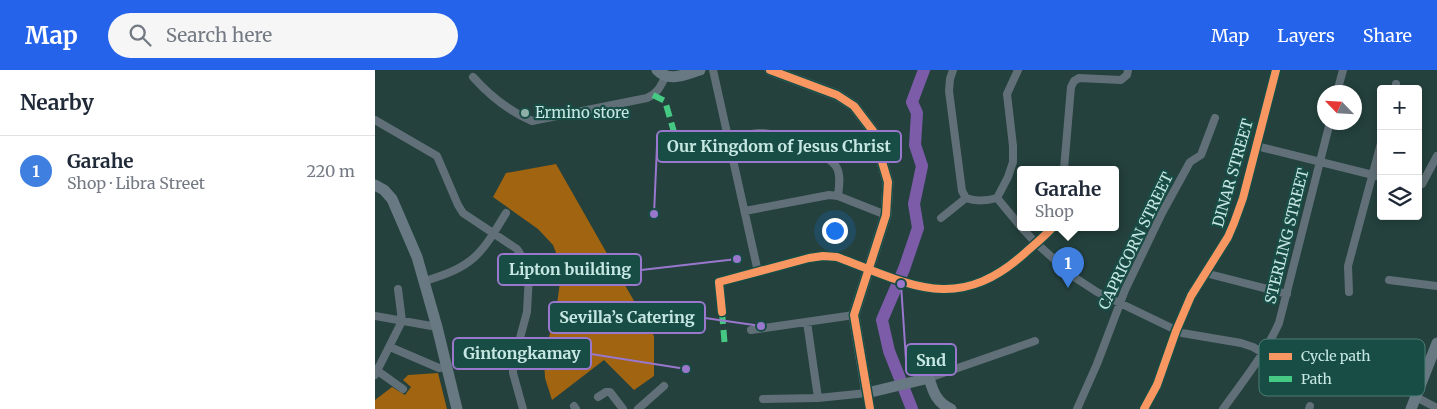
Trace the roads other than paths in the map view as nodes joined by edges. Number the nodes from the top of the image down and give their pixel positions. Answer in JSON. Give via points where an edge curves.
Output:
{"nodes":[{"id":1,"x":700,"y":70,"type":"edge"},
{"id":2,"x":713,"y":70,"type":"edge"},
{"id":3,"x":770,"y":70,"type":"edge"},
{"id":4,"x":953,"y":70,"type":"edge"},
{"id":5,"x":1017,"y":70,"type":"edge"},
{"id":6,"x":1128,"y":70,"type":"edge"},
{"id":7,"x":1276,"y":70,"type":"edge"},
{"id":8,"x":1343,"y":70,"type":"edge"},
{"id":9,"x":661,"y":73,"type":"edge"},
{"id":10,"x":473,"y":78,"type":"dead end"},
{"id":11,"x":1339,"y":85,"type":"edge"},
{"id":12,"x":1215,"y":118,"type":"dead end"},
{"id":13,"x":375,"y":120,"type":"edge"},
{"id":14,"x":1328,"y":130,"type":"edge"},
{"id":15,"x":729,"y":139,"type":"junction"},
{"id":16,"x":1256,"y":146,"type":"junction"},
{"id":17,"x":1437,"y":156,"type":"edge"},
{"id":18,"x":1320,"y":162,"type":"junction"},
{"id":19,"x":1064,"y":166,"type":"edge"},
{"id":20,"x":1377,"y":176,"type":"edge"},
{"id":21,"x":1422,"y":184,"type":"edge"},
{"id":22,"x":375,"y":185,"type":"edge"},
{"id":23,"x":838,"y":196,"type":"junction"},
{"id":24,"x":966,"y":198,"type":"junction"},
{"id":25,"x":997,"y":198,"type":"junction"},
{"id":26,"x":745,"y":212,"type":"junction"},
{"id":27,"x":506,"y":213,"type":"dead end"},
{"id":28,"x":886,"y":215,"type":"junction"},
{"id":29,"x":941,"y":218,"type":"dead end"},
{"id":30,"x":1017,"y":222,"type":"edge"},
{"id":31,"x":1025,"y":231,"type":"edge"},
{"id":32,"x":1049,"y":231,"type":"edge"},
{"id":33,"x":493,"y":234,"type":"junction"},
{"id":34,"x":1036,"y":243,"type":"junction"},
{"id":35,"x":869,"y":269,"type":"junction"},
{"id":36,"x":758,"y":272,"type":"junction"},
{"id":37,"x":1205,"y":273,"type":"junction"},
{"id":38,"x":1389,"y":280,"type":"dead end"},
{"id":39,"x":425,"y":281,"type":"junction"},
{"id":40,"x":1437,"y":286,"type":"edge"},
{"id":41,"x":398,"y":289,"type":"dead end"},
{"id":42,"x":1349,"y":292,"type":"dead end"},
{"id":43,"x":1287,"y":294,"type":"junction"},
{"id":44,"x":1119,"y":303,"type":"junction"},
{"id":45,"x":721,"y":312,"type":"dead end"},
{"id":46,"x":854,"y":315,"type":"junction"},
{"id":47,"x":375,"y":316,"type":"edge"},
{"id":48,"x":402,"y":320,"type":"junction"},
{"id":49,"x":807,"y":322,"type":"junction"},
{"id":50,"x":437,"y":327,"type":"junction"},
{"id":51,"x":751,"y":330,"type":"dead end"},
{"id":52,"x":1176,"y":331,"type":"junction"},
{"id":53,"x":1270,"y":339,"type":"edge"},
{"id":54,"x":1035,"y":341,"type":"dead end"},
{"id":55,"x":1437,"y":343,"type":"edge"},
{"id":56,"x":390,"y":347,"type":"junction"},
{"id":57,"x":1259,"y":351,"type":"edge"},
{"id":58,"x":1259,"y":359,"type":"edge"},
{"id":59,"x":447,"y":367,"type":"junction"},
{"id":60,"x":376,"y":371,"type":"edge"},
{"id":61,"x":1425,"y":374,"type":"edge"},
{"id":62,"x":929,"y":378,"type":"junction"},
{"id":63,"x":664,"y":386,"type":"dead end"},
{"id":64,"x":403,"y":388,"type":"dead end"},
{"id":65,"x":867,"y":393,"type":"junction"},
{"id":66,"x":598,"y":397,"type":"dead end"},
{"id":67,"x":1416,"y":397,"type":"joint"},
{"id":68,"x":818,"y":398,"type":"junction"},
{"id":69,"x":763,"y":399,"type":"dead end"},
{"id":70,"x":1437,"y":408,"type":"edge"},
{"id":71,"x":457,"y":409,"type":"edge"},
{"id":72,"x":523,"y":409,"type":"edge"},
{"id":73,"x":623,"y":409,"type":"edge"},
{"id":74,"x":638,"y":409,"type":"edge"},
{"id":75,"x":870,"y":409,"type":"edge"},
{"id":76,"x":951,"y":409,"type":"edge"},
{"id":77,"x":1077,"y":409,"type":"edge"},
{"id":78,"x":1144,"y":409,"type":"edge"},
{"id":79,"x":1223,"y":409,"type":"edge"},
{"id":80,"x":1411,"y":409,"type":"edge"}],
"edges":[{"from":1,"to":9,"type":"street","via":[[674,77]]},
{"from":2,"to":15,"type":"street"},
{"from":3,"to":28,"type":"street","via":[[837,95],[854,106],[866,120],[873,131],[886,172]]},
{"from":4,"to":24,"type":"street","via":[[949,91],[962,191]]},
{"from":5,"to":25,"type":"street","via":[[1007,94],[1013,162]]},
{"from":6,"to":19,"type":"street","via":[[1121,80],[1079,78],[1074,81]]},
{"from":7,"to":16,"type":"street","name":"DINAR STREET"},
{"from":8,"to":11,"type":"street"},
{"from":9,"to":10,"type":"street","via":[[658,90],[647,98],[532,120],[492,97]]},
{"from":12,"to":44,"type":"street","name":"CAPRICORN STREET","via":[[1201,155],[1190,162]]},
{"from":13,"to":33,"type":"street","via":[[437,156],[461,209]]},
{"from":14,"to":18,"type":"street","name":"STERLING STREET"},
{"from":15,"to":23,"type":"street","via":[[761,133],[817,151],[831,160],[838,170]]},
{"from":15,"to":26,"type":"street"},
{"from":16,"to":18,"type":"street"},
{"from":16,"to":37,"type":"street","name":"DINAR STREET","via":[[1229,237]]},
{"from":17,"to":21,"type":"street"},
{"from":18,"to":20,"type":"street"},
{"from":18,"to":43,"type":"street","name":"STERLING STREET"},
{"from":20,"to":42,"type":"street","via":[[1348,266]]},
{"from":22,"to":39,"type":"street","via":[[392,199]]},
{"from":23,"to":26,"type":"street","via":[[815,197]]},
{"from":23,"to":28,"type":"street"},
{"from":24,"to":25,"type":"street","via":[[975,201]]},
{"from":24,"to":29,"type":"street"},
{"from":25,"to":30,"type":"street"},
{"from":26,"to":36,"type":"street"},
{"from":27,"to":33,"type":"street"},
{"from":28,"to":35,"type":"street"},
{"from":31,"to":34,"type":"street"},
{"from":32,"to":34,"type":"street"},
{"from":33,"to":39,"type":"street","via":[[474,260],[453,272]]},
{"from":33,"to":72,"type":"street","via":[[517,249],[529,274],[527,312],[513,364]]},
{"from":34,"to":35,"type":"street","via":[[999,274],[968,287],[919,287]]},
{"from":34,"to":44,"type":"street","via":[[1085,285]]},
{"from":35,"to":36,"type":"street","via":[[837,257],[823,256]]},
{"from":35,"to":46,"type":"street"},
{"from":36,"to":45,"type":"street","via":[[719,282]]},
{"from":37,"to":43,"type":"street"},
{"from":37,"to":52,"type":"street","name":"DINAR STREET"},
{"from":38,"to":40,"type":"street"},
{"from":39,"to":50,"type":"street"},
{"from":41,"to":48,"type":"street"},
{"from":43,"to":53,"type":"street","name":"STERLING STREET"},
{"from":44,"to":52,"type":"street"},
{"from":44,"to":77,"type":"street","name":"CAPRICORN STREET"},
{"from":46,"to":49,"type":"street"},
{"from":46,"to":65,"type":"street"},
{"from":47,"to":48,"type":"street"},
{"from":48,"to":50,"type":"street"},
{"from":48,"to":56,"type":"street"},
{"from":49,"to":51,"type":"street"},
{"from":49,"to":68,"type":"street"},
{"from":50,"to":59,"type":"street"},
{"from":52,"to":57,"type":"street","via":[[1241,343]]},
{"from":52,"to":78,"type":"street","name":"DINAR STREET","via":[[1157,385]]},
{"from":54,"to":62,"type":"street"},
{"from":55,"to":61,"type":"street"},
{"from":56,"to":59,"type":"street","via":[[439,368]]},
{"from":56,"to":60,"type":"street"},
{"from":58,"to":79,"type":"street","name":"STERLING STREET"},
{"from":59,"to":71,"type":"street"},
{"from":60,"to":64,"type":"street"},
{"from":62,"to":65,"type":"street"},
{"from":62,"to":76,"type":"street","via":[[941,404]]},
{"from":63,"to":74,"type":"street"},
{"from":65,"to":68,"type":"street"},
{"from":65,"to":75,"type":"street"},
{"from":66,"to":73,"type":"street","via":[[610,392]]},
{"from":67,"to":70,"type":"street"},
{"from":67,"to":80,"type":"street"},
{"from":68,"to":69,"type":"street"}]}
